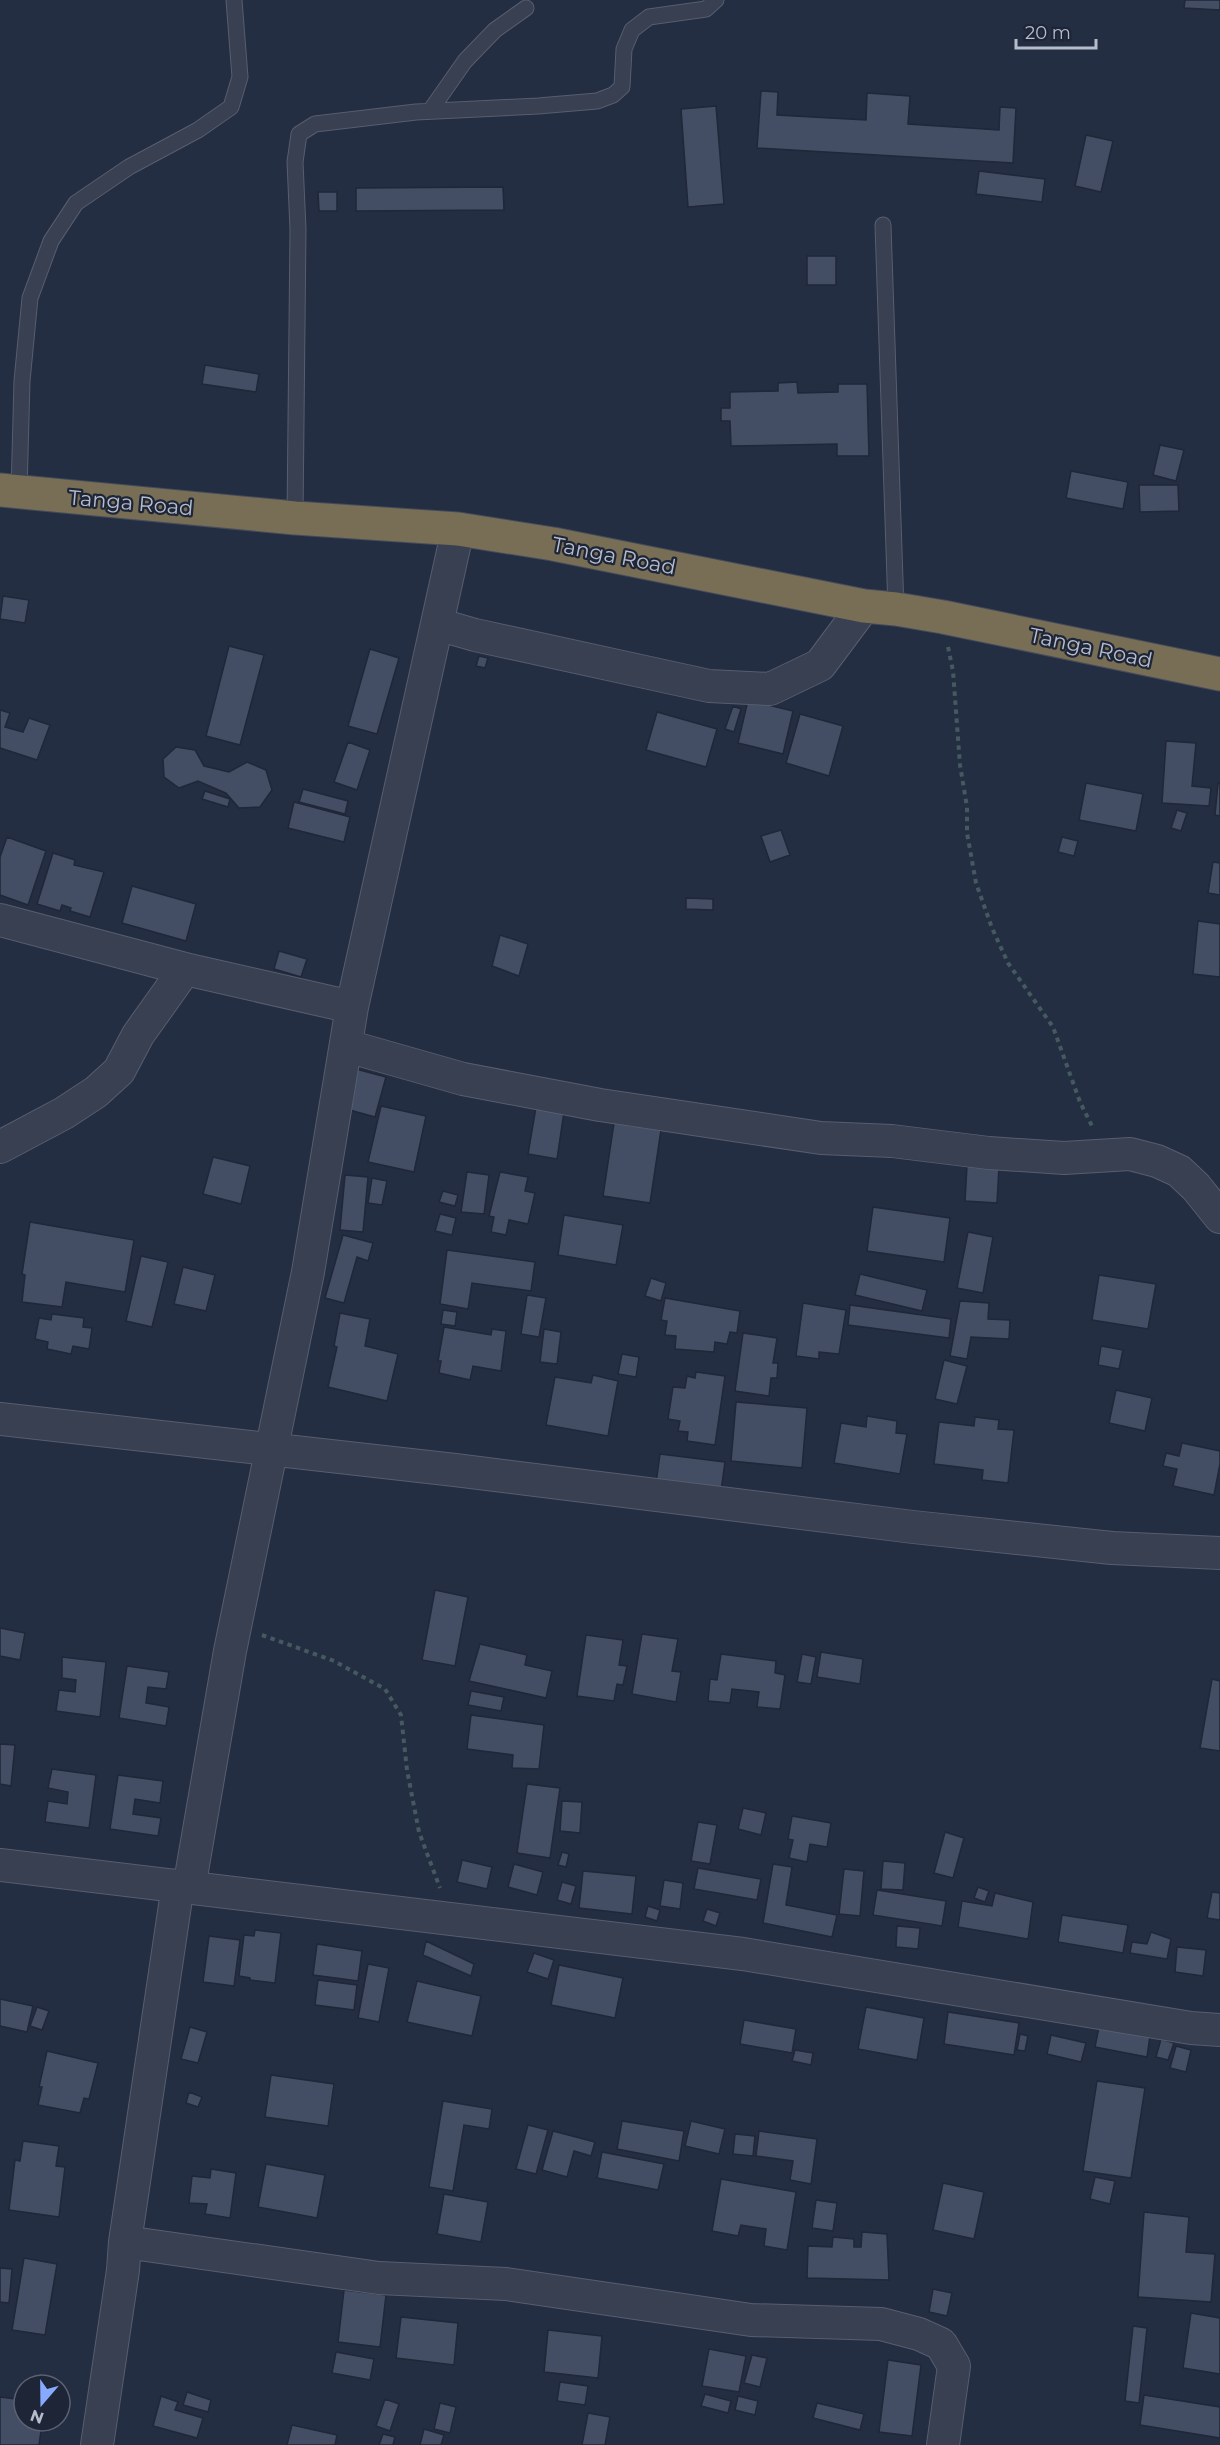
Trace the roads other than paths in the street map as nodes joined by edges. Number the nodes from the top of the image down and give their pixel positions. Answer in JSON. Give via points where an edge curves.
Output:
{"nodes":[{"id":1,"x":234,"y":0,"type":"edge"},
{"id":2,"x":716,"y":0,"type":"edge"},
{"id":3,"x":526,"y":8,"type":"dead end"},
{"id":4,"x":430,"y":111,"type":"junction"},
{"id":5,"x":883,"y":225,"type":"dead end"},
{"id":6,"x":10,"y":491,"type":"edge"},
{"id":7,"x":295,"y":518,"type":"junction"},
{"id":8,"x":458,"y":529,"type":"junction"},
{"id":9,"x":864,"y":606,"type":"junction"},
{"id":10,"x":896,"y":609,"type":"junction"},
{"id":11,"x":437,"y":624,"type":"junction"},
{"id":12,"x":1220,"y":674,"type":"edge"},
{"id":13,"x":0,"y":920,"type":"edge"},
{"id":14,"x":185,"y":969,"type":"junction"},
{"id":15,"x":352,"y":1007,"type":"junction"},
{"id":16,"x":347,"y":1046,"type":"junction"},
{"id":17,"x":0,"y":1147,"type":"edge"},
{"id":18,"x":1179,"y":1171,"type":"junction"},
{"id":19,"x":1220,"y":1182,"type":"edge"},
{"id":20,"x":1220,"y":1217,"type":"edge"},
{"id":21,"x":0,"y":1419,"type":"edge"},
{"id":22,"x":273,"y":1451,"type":"junction"},
{"id":23,"x":1220,"y":1553,"type":"edge"},
{"id":24,"x":0,"y":1865,"type":"edge"},
{"id":25,"x":184,"y":1887,"type":"junction"},
{"id":26,"x":1220,"y":2030,"type":"edge"},
{"id":27,"x":124,"y":2242,"type":"junction"},
{"id":28,"x":97,"y":2445,"type":"edge"},
{"id":29,"x":943,"y":2445,"type":"edge"}],
"edges":[{"from":1,"to":6,"type":"lane","via":[[240,77],[231,107],[76,203],[51,241],[30,298]]},
{"from":2,"to":4,"type":"lane","via":[[706,9],[649,17],[632,30],[624,49],[622,87],[613,95],[597,101]]},
{"from":3,"to":4,"type":"lane","via":[[495,30],[465,61]]},
{"from":4,"to":7,"type":"lane","via":[[315,124],[299,134]]},
{"from":5,"to":10,"type":"lane"},
{"from":6,"to":7,"type":"highway","name":"Tanga Road"},
{"from":7,"to":8,"type":"highway","name":"Tanga Road"},
{"from":8,"to":9,"type":"highway","name":"Tanga Road"},
{"from":8,"to":11,"type":"street"},
{"from":9,"to":10,"type":"highway","name":"Tanga Road"},
{"from":9,"to":11,"type":"street","via":[[820,665],[770,689],[709,686]]},
{"from":10,"to":12,"type":"highway","name":"Tanga Road"},
{"from":11,"to":15,"type":"street"},
{"from":13,"to":14,"type":"street"},
{"from":14,"to":15,"type":"street"},
{"from":14,"to":17,"type":"street","via":[[138,1035],[119,1071],[64,1113]]},
{"from":15,"to":16,"type":"street"},
{"from":16,"to":18,"type":"street","via":[[464,1079],[600,1105],[821,1138],[1064,1158],[1130,1154]]},
{"from":16,"to":22,"type":"street"},
{"from":18,"to":19,"type":"street"},
{"from":18,"to":20,"type":"street"},
{"from":21,"to":22,"type":"street"},
{"from":22,"to":23,"type":"street","via":[[913,1527],[1112,1548]]},
{"from":22,"to":25,"type":"street"},
{"from":24,"to":25,"type":"street"},
{"from":25,"to":26,"type":"street","via":[[743,1954]]},
{"from":25,"to":27,"type":"street"},
{"from":27,"to":28,"type":"street"},
{"from":27,"to":29,"type":"street","via":[[379,2278],[506,2284],[751,2320],[881,2324],[941,2344],[954,2366]]}]}
